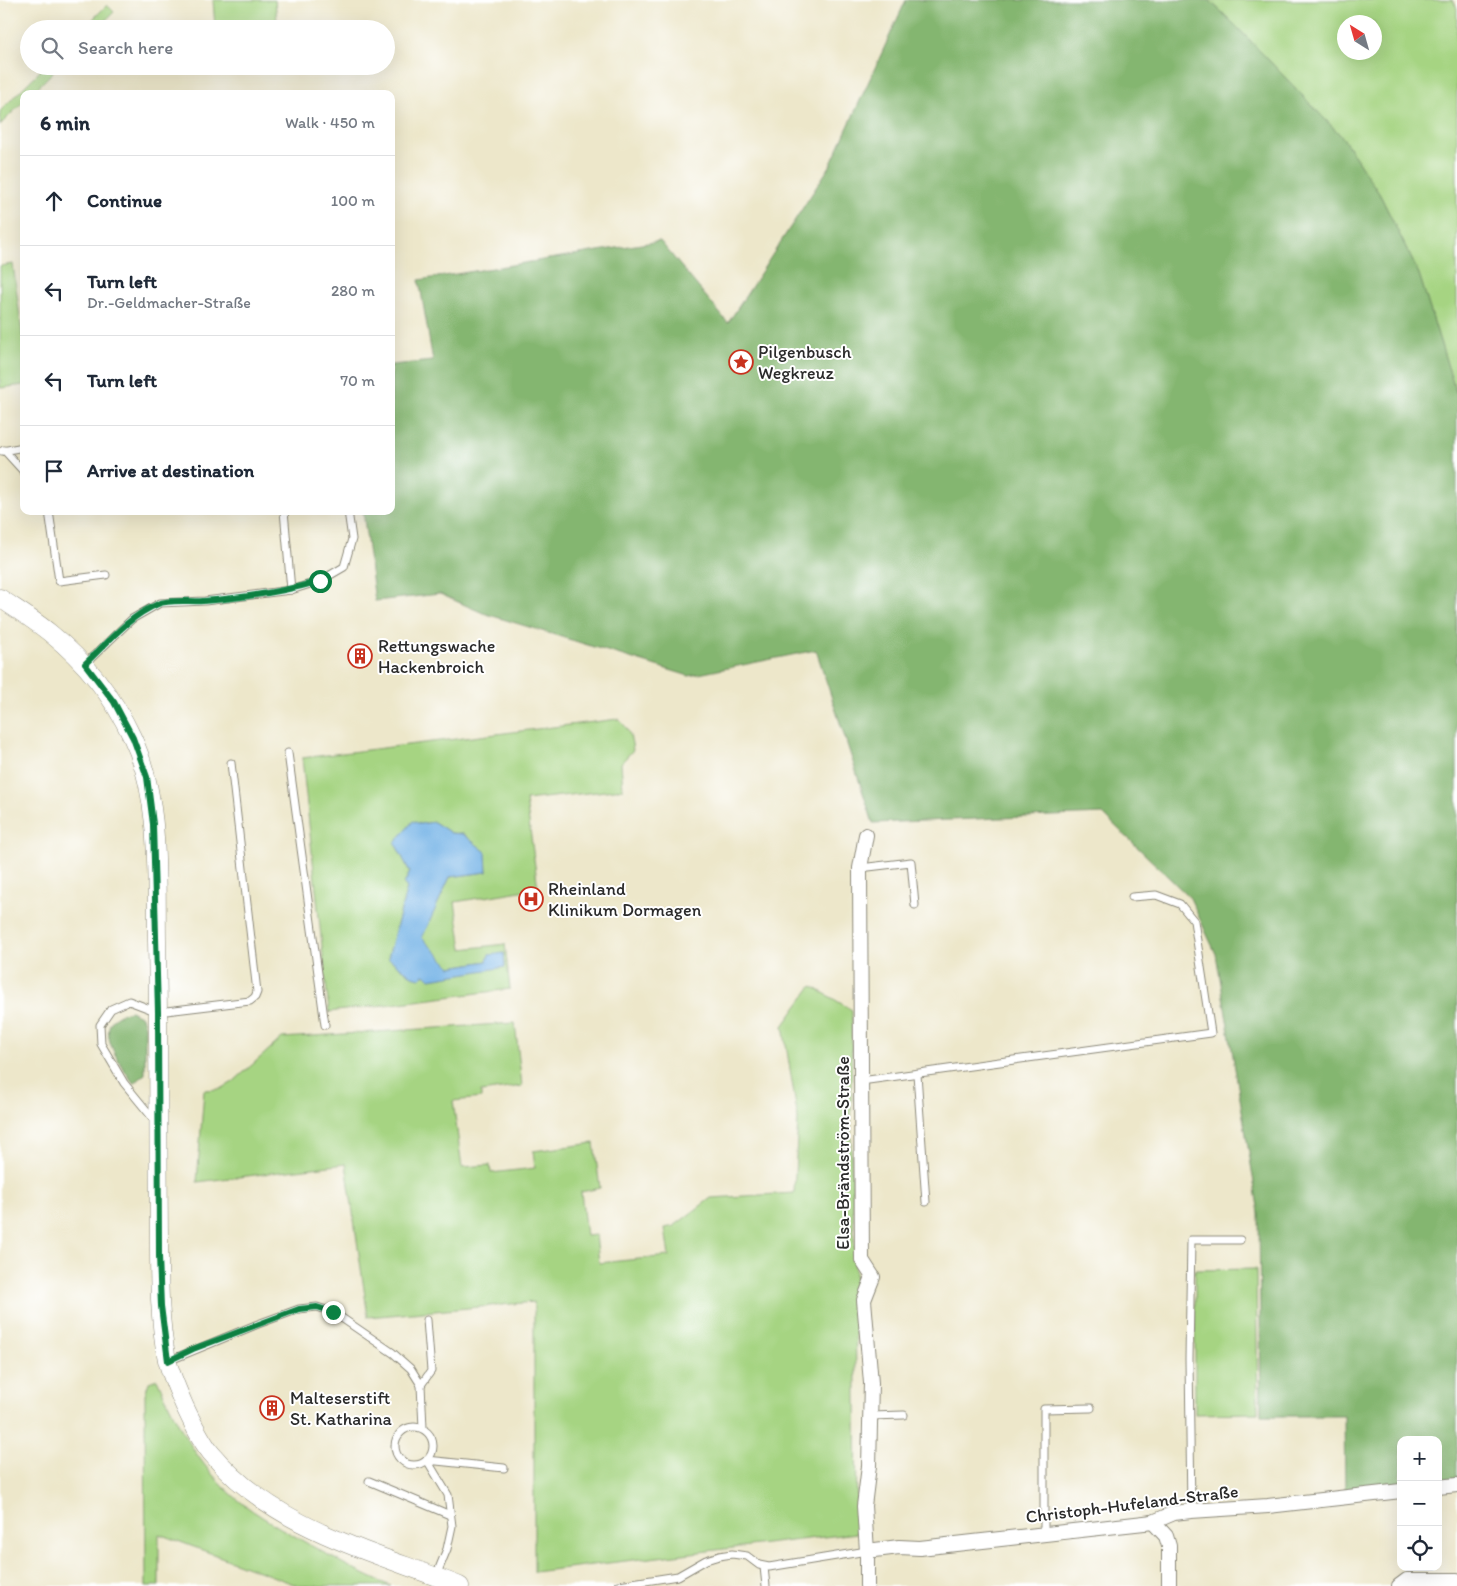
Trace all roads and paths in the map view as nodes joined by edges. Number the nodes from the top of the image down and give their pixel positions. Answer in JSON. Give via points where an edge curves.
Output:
{"nodes":[{"id":1,"x":20,"y":448,"type":"edge"},
{"id":2,"x":2,"y":451,"type":"edge"},
{"id":3,"x":20,"y":468,"type":"edge"},
{"id":4,"x":50,"y":515,"type":"edge"},
{"id":5,"x":284,"y":515,"type":"edge"},
{"id":6,"x":349,"y":515,"type":"edge"},
{"id":7,"x":106,"y":575,"type":"dead end"},
{"id":8,"x":291,"y":590,"type":"junction"},
{"id":9,"x":0,"y":598,"type":"edge"},
{"id":10,"x":85,"y":664,"type":"junction"},
{"id":11,"x":288,"y":754,"type":"dead end"},
{"id":12,"x":230,"y":763,"type":"dead end"},
{"id":13,"x":866,"y":834,"type":"dead end"},
{"id":14,"x":860,"y":868,"type":"junction"},
{"id":15,"x":1132,"y":897,"type":"dead end"},
{"id":16,"x":915,"y":905,"type":"dead end"},
{"id":17,"x":158,"y":1012,"type":"junction"},
{"id":18,"x":325,"y":1025,"type":"dead end"},
{"id":19,"x":917,"y":1074,"type":"junction"},
{"id":20,"x":861,"y":1081,"type":"junction"},
{"id":21,"x":159,"y":1125,"type":"junction"},
{"id":22,"x":926,"y":1202,"type":"dead end"},
{"id":23,"x":1240,"y":1240,"type":"dead end"},
{"id":24,"x":427,"y":1320,"type":"dead end"},
{"id":25,"x":168,"y":1361,"type":"junction"},
{"id":26,"x":421,"y":1385,"type":"junction"},
{"id":27,"x":1091,"y":1408,"type":"dead end"},
{"id":28,"x":904,"y":1415,"type":"dead end"},
{"id":29,"x":871,"y":1416,"type":"junction"},
{"id":30,"x":423,"y":1428,"type":"junction"},
{"id":31,"x":427,"y":1460,"type":"junction"},
{"id":32,"x":504,"y":1468,"type":"dead end"},
{"id":33,"x":369,"y":1482,"type":"dead end"},
{"id":34,"x":1457,"y":1485,"type":"edge"},
{"id":35,"x":1442,"y":1487,"type":"edge"},
{"id":36,"x":1397,"y":1491,"type":"edge"},
{"id":37,"x":1190,"y":1511,"type":"junction"},
{"id":38,"x":450,"y":1515,"type":"junction"},
{"id":39,"x":1153,"y":1522,"type":"junction"},
{"id":40,"x":1044,"y":1534,"type":"junction"},
{"id":41,"x":867,"y":1551,"type":"junction"},
{"id":42,"x":764,"y":1567,"type":"junction"},
{"id":43,"x":1457,"y":1580,"type":"edge"},
{"id":44,"x":433,"y":1581,"type":"edge"},
{"id":45,"x":619,"y":1585,"type":"edge"},
{"id":46,"x":460,"y":1586,"type":"edge"},
{"id":47,"x":766,"y":1586,"type":"edge"},
{"id":48,"x":867,"y":1586,"type":"edge"},
{"id":49,"x":1169,"y":1586,"type":"edge"},
{"id":50,"x":1398,"y":1586,"type":"edge"}],
"edges":[{"from":1,"to":2,"type":"lane"},
{"from":2,"to":3,"type":"lane"},
{"from":4,"to":7,"type":"lane","via":[[59,582]]},
{"from":5,"to":8,"type":"lane"},
{"from":6,"to":8,"type":"lane","via":[[352,539],[344,568],[320,581]]},
{"from":8,"to":10,"type":"lane","via":[[160,603],[132,619]]},
{"from":9,"to":10,"type":"street","via":[[50,633]]},
{"from":10,"to":17,"type":"street","via":[[114,702],[133,738],[147,777],[156,873]]},
{"from":11,"to":18,"type":"lane"},
{"from":12,"to":17,"type":"lane","via":[[257,992],[250,1001]]},
{"from":13,"to":14,"type":"street","name":"Elsa-Brändström-Straße"},
{"from":14,"to":16,"type":"lane","via":[[910,862]]},
{"from":14,"to":20,"type":"street","name":"Elsa-Brändström-Straße"},
{"from":15,"to":19,"type":"lane","via":[[1156,895],[1180,904],[1194,921],[1211,1033]]},
{"from":17,"to":21,"type":"street"},
{"from":17,"to":21,"type":"lane","via":[[129,1001],[111,1009],[100,1025],[101,1044],[124,1083]]},
{"from":19,"to":20,"type":"lane"},
{"from":19,"to":22,"type":"lane"},
{"from":20,"to":29,"type":"street","name":"Elsa-Brändström-Straße","via":[[862,1260],[873,1277],[864,1300]]},
{"from":21,"to":25,"type":"street","via":[[159,1264]]},
{"from":23,"to":37,"type":"lane","via":[[1191,1240]]},
{"from":24,"to":26,"type":"lane","via":[[431,1371]]},
{"from":25,"to":26,"type":"lane","via":[[299,1309],[317,1307],[333,1312],[393,1353],[411,1369]]},
{"from":25,"to":44,"type":"street","via":[[193,1425],[210,1452],[255,1496],[298,1522]]},
{"from":26,"to":30,"type":"lane"},
{"from":27,"to":40,"type":"lane","via":[[1044,1409]]},
{"from":28,"to":29,"type":"lane"},
{"from":29,"to":41,"type":"street","name":"Elsa-Brändström-Straße","via":[[864,1506]]},
{"from":30,"to":31,"type":"lane","via":[[432,1437],[433,1450]]},
{"from":30,"to":31,"type":"lane","via":[[411,1426],[400,1431],[394,1442],[396,1454],[404,1463],[416,1465]]},
{"from":31,"to":32,"type":"lane"},
{"from":31,"to":38,"type":"lane","via":[[448,1495]]},
{"from":33,"to":38,"type":"lane"},
{"from":34,"to":35,"type":"street"},
{"from":36,"to":37,"type":"street","name":"Christoph-Hufeland-Straße"},
{"from":37,"to":39,"type":"street","name":"Christoph-Hufeland-Straße","via":[[1174,1513]]},
{"from":38,"to":44,"type":"lane","via":[[452,1526],[447,1550]]},
{"from":39,"to":40,"type":"street","name":"Christoph-Hufeland-Straße"},
{"from":39,"to":49,"type":"street","via":[[1166,1536],[1169,1546]]},
{"from":40,"to":41,"type":"street","name":"Christoph-Hufeland-Straße"},
{"from":41,"to":42,"type":"lane"},
{"from":41,"to":48,"type":"street","name":"Elsa-Brändström-Straße"},
{"from":42,"to":45,"type":"lane","via":[[747,1556],[732,1554],[706,1560],[678,1576]]},
{"from":42,"to":47,"type":"lane"},
{"from":43,"to":50,"type":"street","via":[[1407,1580]]},
{"from":44,"to":46,"type":"street"}]}
